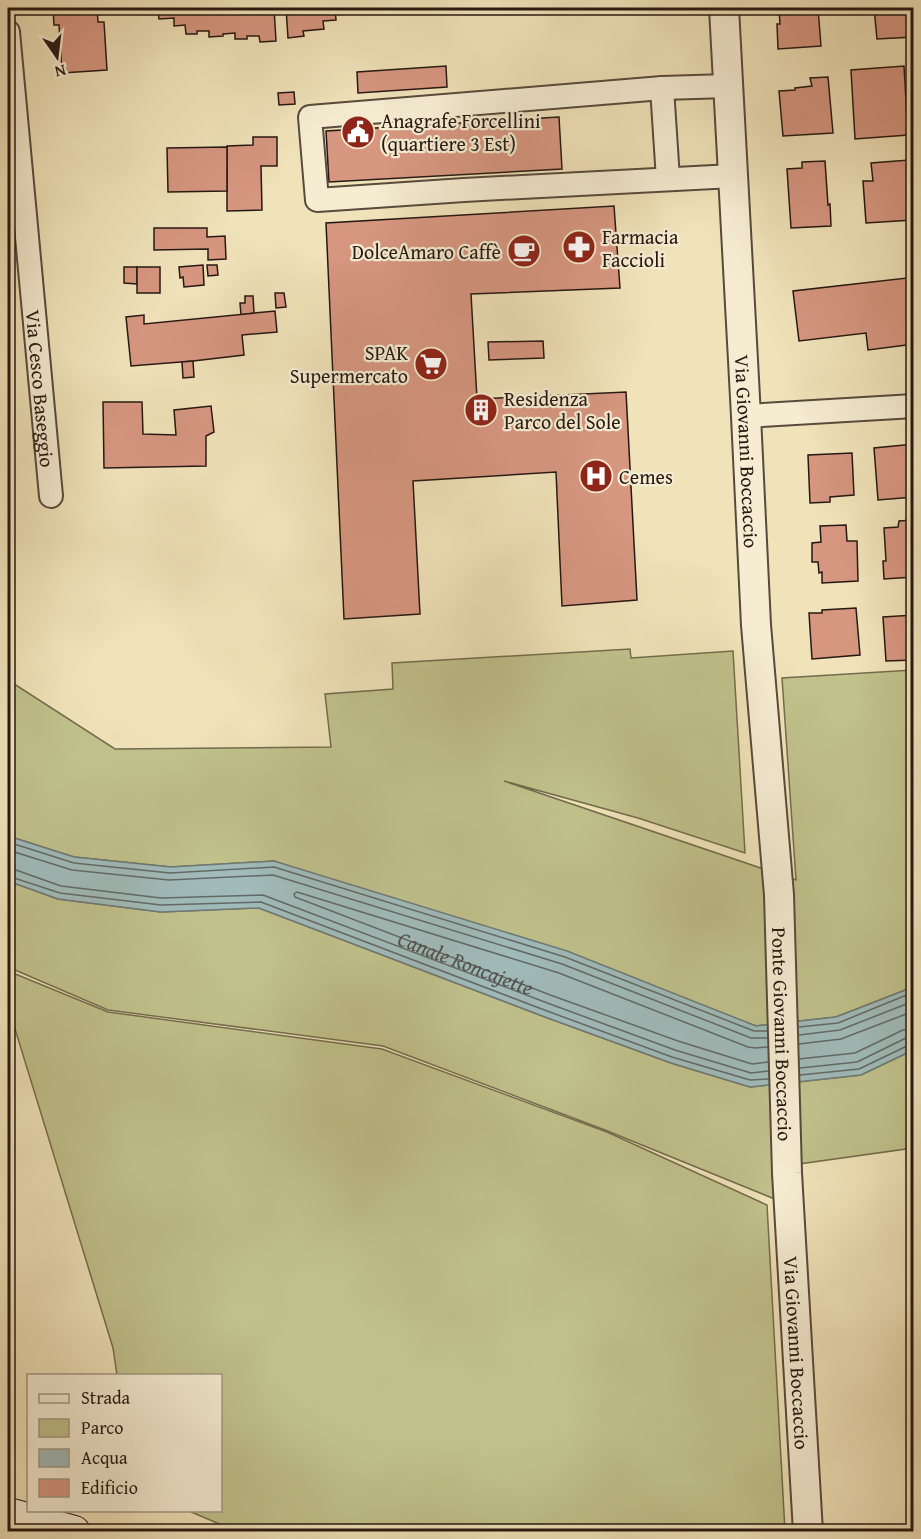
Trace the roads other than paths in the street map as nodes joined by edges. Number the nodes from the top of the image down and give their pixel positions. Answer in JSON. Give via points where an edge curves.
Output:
{"nodes":[{"id":1,"x":724,"y":8,"type":"edge"},
{"id":2,"x":8,"y":32,"type":"edge"},
{"id":3,"x":728,"y":86,"type":"junction"},
{"id":4,"x":662,"y":88,"type":"junction"},
{"id":5,"x":733,"y":176,"type":"junction"},
{"id":6,"x":668,"y":179,"type":"junction"},
{"id":7,"x":914,"y":406,"type":"edge"},
{"id":8,"x":746,"y":416,"type":"junction"},
{"id":9,"x":51,"y":496,"type":"dead end"},
{"id":10,"x":779,"y":895,"type":"joint"},
{"id":11,"x":787,"y":1162,"type":"joint"},
{"id":12,"x":8,"y":1514,"type":"edge"},
{"id":13,"x":74,"y":1532,"type":"edge"},
{"id":14,"x":808,"y":1532,"type":"edge"}],
"edges":[{"from":1,"to":3,"type":"street","name":"Via Giovanni Boccaccio"},
{"from":2,"to":9,"type":"street","name":"Via Cesco Baseggio"},
{"from":3,"to":4,"type":"street"},
{"from":3,"to":5,"type":"street","name":"Via Giovanni Boccaccio"},
{"from":4,"to":6,"type":"street"},
{"from":4,"to":6,"type":"street","via":[[310,117],[317,200]]},
{"from":5,"to":6,"type":"street"},
{"from":5,"to":8,"type":"street","name":"Via Giovanni Boccaccio"},
{"from":7,"to":8,"type":"street"},
{"from":8,"to":10,"type":"street","name":"Via Giovanni Boccaccio","via":[[756,625]]},
{"from":10,"to":11,"type":"street","name":"Ponte Giovanni Boccaccio"},
{"from":11,"to":14,"type":"street","name":"Via Giovanni Boccaccio"},
{"from":12,"to":13,"type":"main road"}]}
